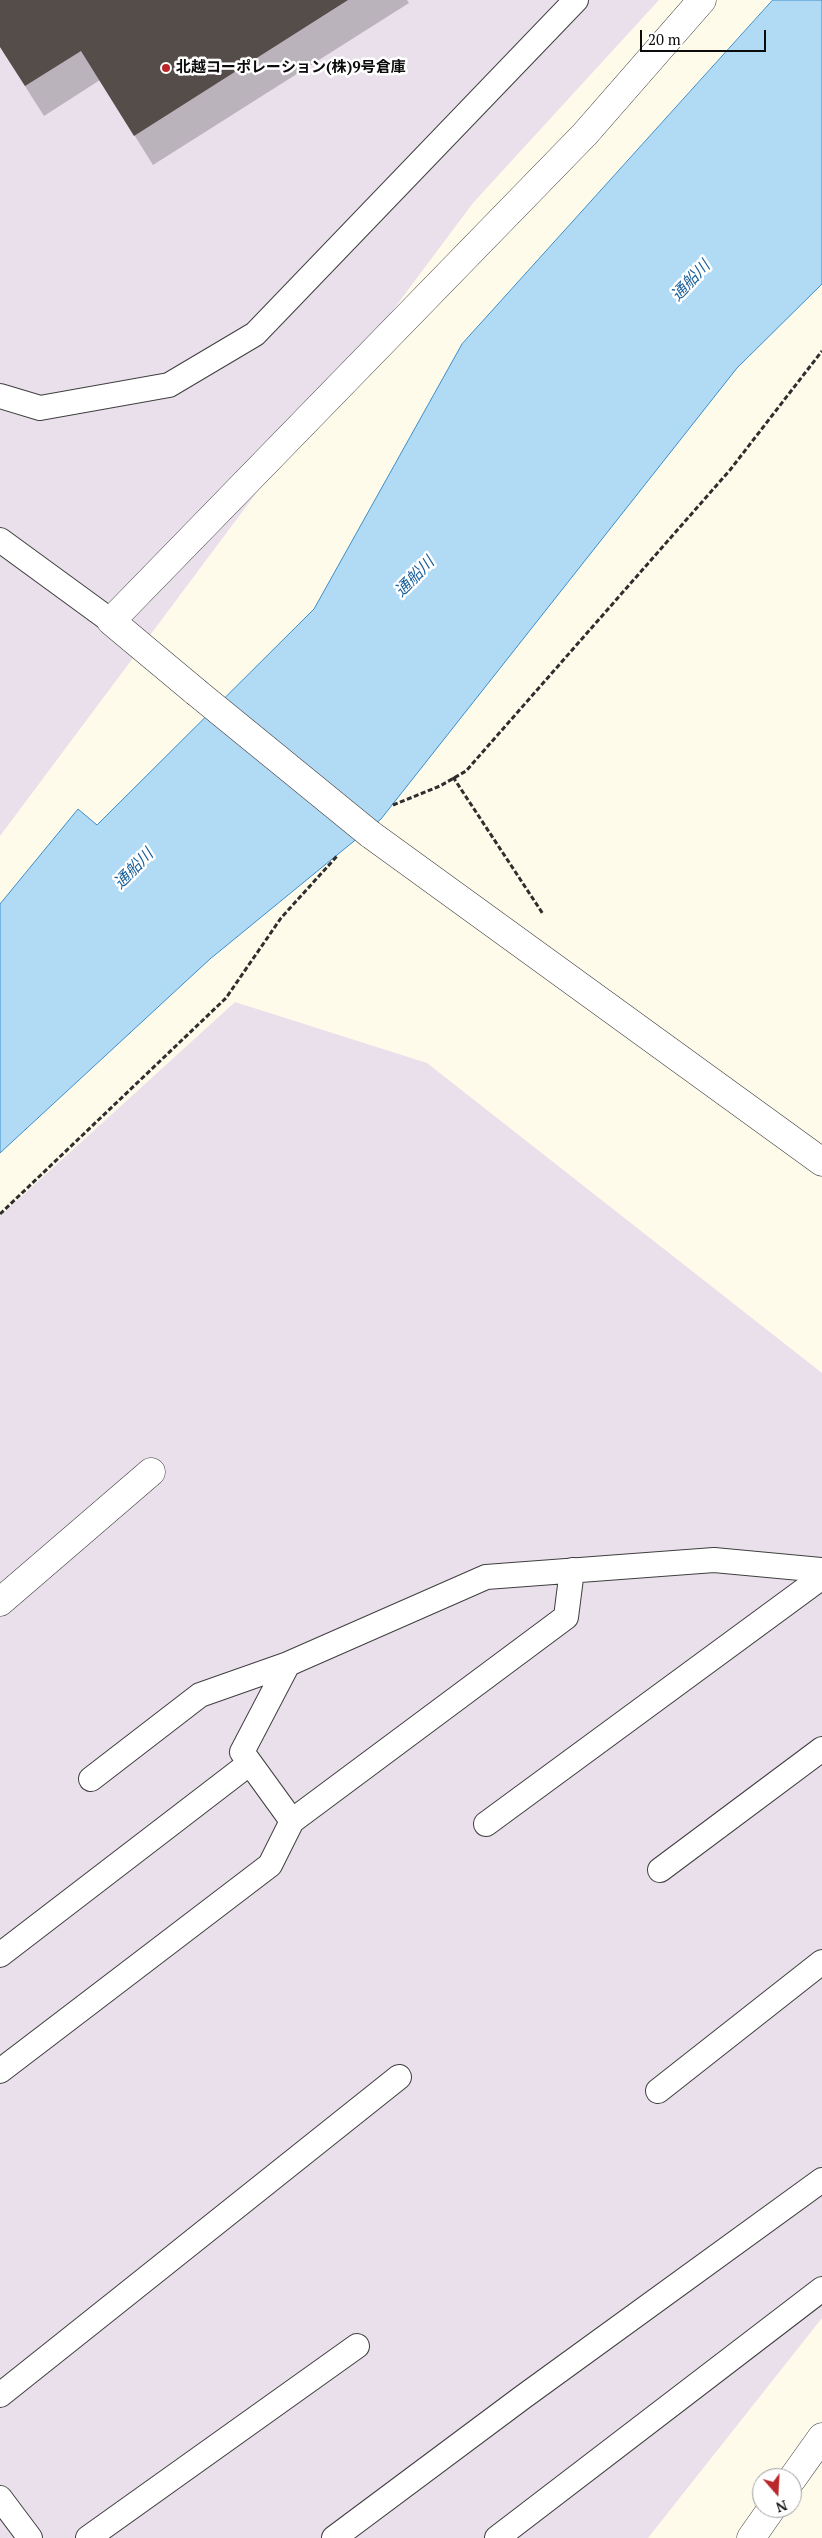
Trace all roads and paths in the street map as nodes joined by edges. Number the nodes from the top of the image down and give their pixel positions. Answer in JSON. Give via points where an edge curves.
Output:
{"nodes":[{"id":1,"x":576,"y":0,"type":"edge"},
{"id":2,"x":702,"y":0,"type":"edge"},
{"id":3,"x":822,"y":351,"type":"edge"},
{"id":4,"x":0,"y":396,"type":"edge"},
{"id":5,"x":0,"y":540,"type":"edge"},
{"id":6,"x":111,"y":622,"type":"junction"},
{"id":7,"x":454,"y":777,"type":"junction"},
{"id":8,"x":386,"y":808,"type":"dead end"},
{"id":9,"x":339,"y":854,"type":"dead end"},
{"id":10,"x":548,"y":923,"type":"dead end"},
{"id":11,"x":822,"y":1162,"type":"edge"},
{"id":12,"x":0,"y":1214,"type":"edge"},
{"id":13,"x":151,"y":1472,"type":"dead end"},
{"id":14,"x":572,"y":1570,"type":"junction"},
{"id":15,"x":822,"y":1570,"type":"edge"},
{"id":16,"x":822,"y":1577,"type":"edge"},
{"id":17,"x":0,"y":1602,"type":"edge"},
{"id":18,"x":288,"y":1664,"type":"junction"},
{"id":19,"x":822,"y":1749,"type":"edge"},
{"id":20,"x":250,"y":1764,"type":"junction"},
{"id":21,"x":92,"y":1779,"type":"dead end"},
{"id":22,"x":292,"y":1821,"type":"junction"},
{"id":23,"x":486,"y":1824,"type":"dead end"},
{"id":24,"x":660,"y":1870,"type":"dead end"},
{"id":25,"x":0,"y":1955,"type":"edge"},
{"id":26,"x":822,"y":1962,"type":"edge"},
{"id":27,"x":0,"y":2071,"type":"edge"},
{"id":28,"x":399,"y":2077,"type":"dead end"},
{"id":29,"x":658,"y":2091,"type":"dead end"},
{"id":30,"x":822,"y":2180,"type":"edge"},
{"id":31,"x":822,"y":2289,"type":"edge"},
{"id":32,"x":357,"y":2346,"type":"dead end"},
{"id":33,"x":0,"y":2395,"type":"edge"},
{"id":34,"x":822,"y":2437,"type":"edge"},
{"id":35,"x":800,"y":2468,"type":"edge"},
{"id":36,"x":0,"y":2498,"type":"edge"},
{"id":37,"x":765,"y":2518,"type":"edge"},
{"id":38,"x":30,"y":2538,"type":"edge"},
{"id":39,"x":88,"y":2538,"type":"edge"},
{"id":40,"x":334,"y":2538,"type":"edge"},
{"id":41,"x":497,"y":2538,"type":"edge"},
{"id":42,"x":751,"y":2538,"type":"edge"}],
"edges":[{"from":1,"to":4,"type":"lane","via":[[255,334],[169,386],[40,408]]},
{"from":2,"to":6,"type":"street","via":[[578,141]]},
{"from":3,"to":7,"type":"path","via":[[730,470],[466,771]]},
{"from":5,"to":6,"type":"lane"},
{"from":6,"to":11,"type":"street","bridge":true,"via":[[370,834]]},
{"from":7,"to":8,"type":"path"},
{"from":7,"to":10,"type":"path","via":[[535,898]]},
{"from":9,"to":12,"type":"path","via":[[281,918],[226,998]]},
{"from":13,"to":17,"type":"street"},
{"from":14,"to":15,"type":"lane","via":[[714,1560]]},
{"from":14,"to":18,"type":"lane","via":[[486,1577]]},
{"from":14,"to":22,"type":"lane","via":[[566,1617]]},
{"from":16,"to":23,"type":"lane"},
{"from":18,"to":20,"type":"lane","via":[[242,1752]]},
{"from":18,"to":21,"type":"lane","via":[[200,1695]]},
{"from":19,"to":24,"type":"lane"},
{"from":20,"to":22,"type":"lane"},
{"from":20,"to":25,"type":"lane"},
{"from":22,"to":27,"type":"lane","via":[[270,1865]]},
{"from":26,"to":29,"type":"lane"},
{"from":28,"to":33,"type":"lane"},
{"from":30,"to":40,"type":"lane"},
{"from":31,"to":41,"type":"lane"},
{"from":32,"to":39,"type":"lane"},
{"from":34,"to":35,"type":"street"},
{"from":36,"to":38,"type":"lane"},
{"from":37,"to":42,"type":"street"}]}
